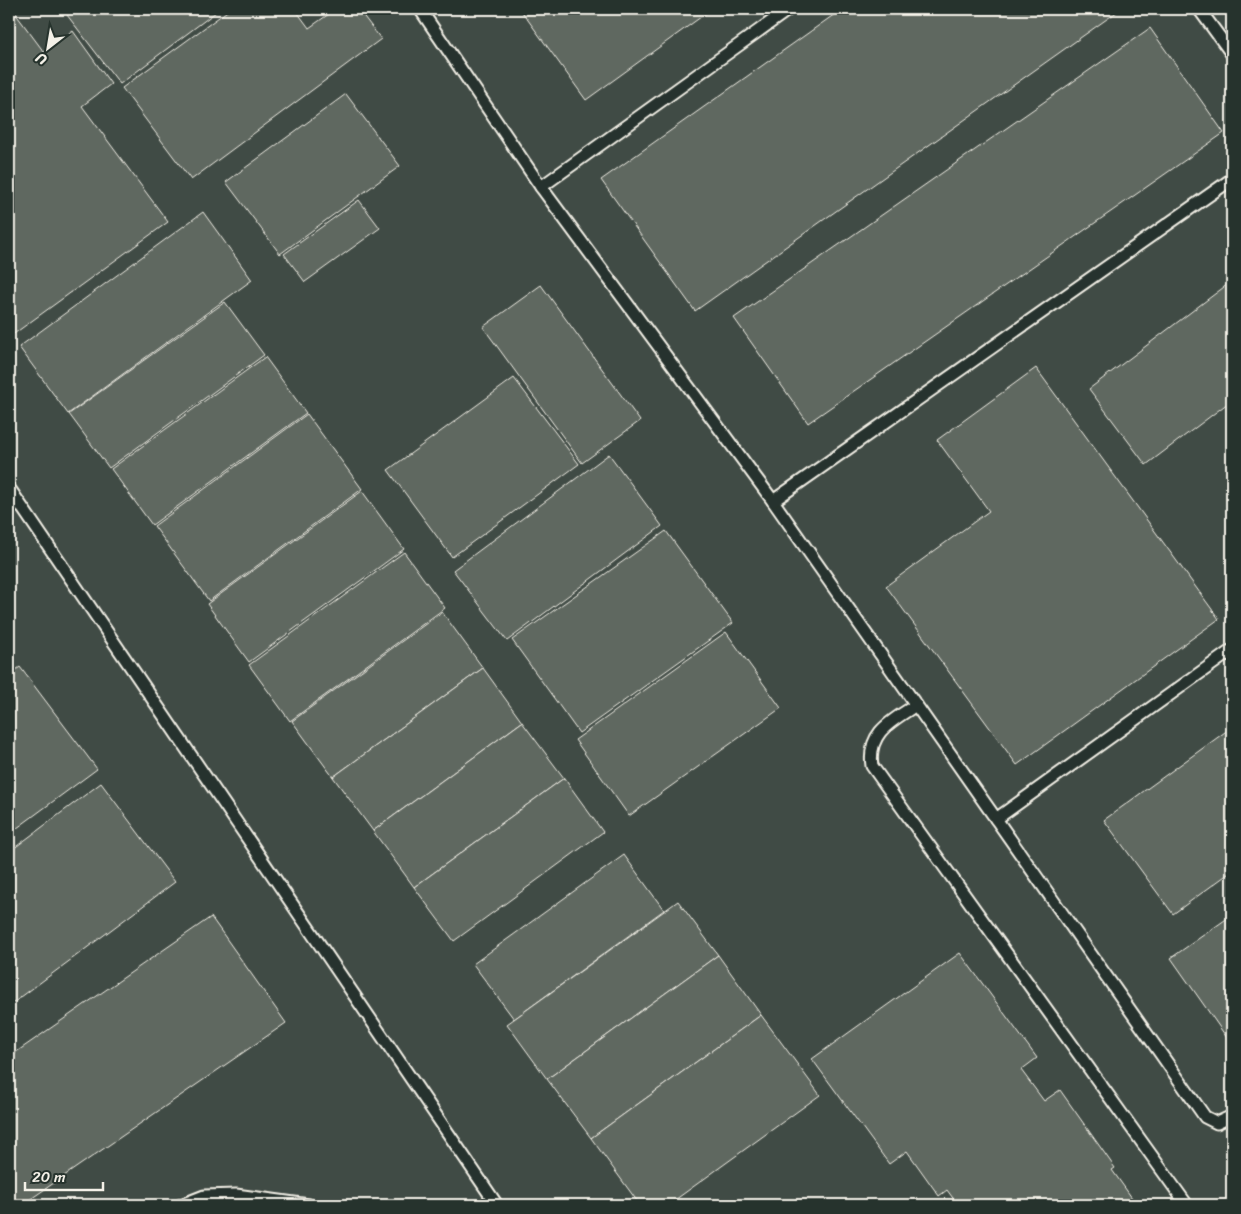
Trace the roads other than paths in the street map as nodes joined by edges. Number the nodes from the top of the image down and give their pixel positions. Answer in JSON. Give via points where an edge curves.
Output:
{"nodes":[{"id":1,"x":420,"y":9,"type":"edge"},
{"id":2,"x":789,"y":9,"type":"edge"},
{"id":3,"x":1199,"y":9,"type":"edge"},
{"id":4,"x":1232,"y":54,"type":"edge"},
{"id":5,"x":1232,"y":179,"type":"edge"},
{"id":6,"x":541,"y":187,"type":"junction"},
{"id":7,"x":9,"y":488,"type":"edge"},
{"id":8,"x":773,"y":501,"type":"junction"},
{"id":9,"x":1232,"y":650,"type":"edge"},
{"id":10,"x":916,"y":705,"type":"junction"},
{"id":11,"x":996,"y":819,"type":"junction"},
{"id":12,"x":1232,"y":1116,"type":"edge"},
{"id":13,"x":181,"y":1205,"type":"edge"},
{"id":14,"x":309,"y":1205,"type":"edge"},
{"id":15,"x":497,"y":1205,"type":"edge"},
{"id":16,"x":1187,"y":1205,"type":"edge"}],
"edges":[{"from":1,"to":6,"type":"lane"},
{"from":2,"to":6,"type":"lane"},
{"from":3,"to":4,"type":"lane"},
{"from":5,"to":8,"type":"lane"},
{"from":6,"to":8,"type":"lane"},
{"from":7,"to":15,"type":"lane"},
{"from":8,"to":10,"type":"lane"},
{"from":9,"to":11,"type":"lane"},
{"from":10,"to":11,"type":"lane"},
{"from":10,"to":16,"type":"lane","via":[[880,730],[870,755],[872,766]]},
{"from":11,"to":12,"type":"lane","via":[[1205,1117],[1217,1123]]},
{"from":13,"to":14,"type":"lane","via":[[204,1196],[236,1195]]}]}
